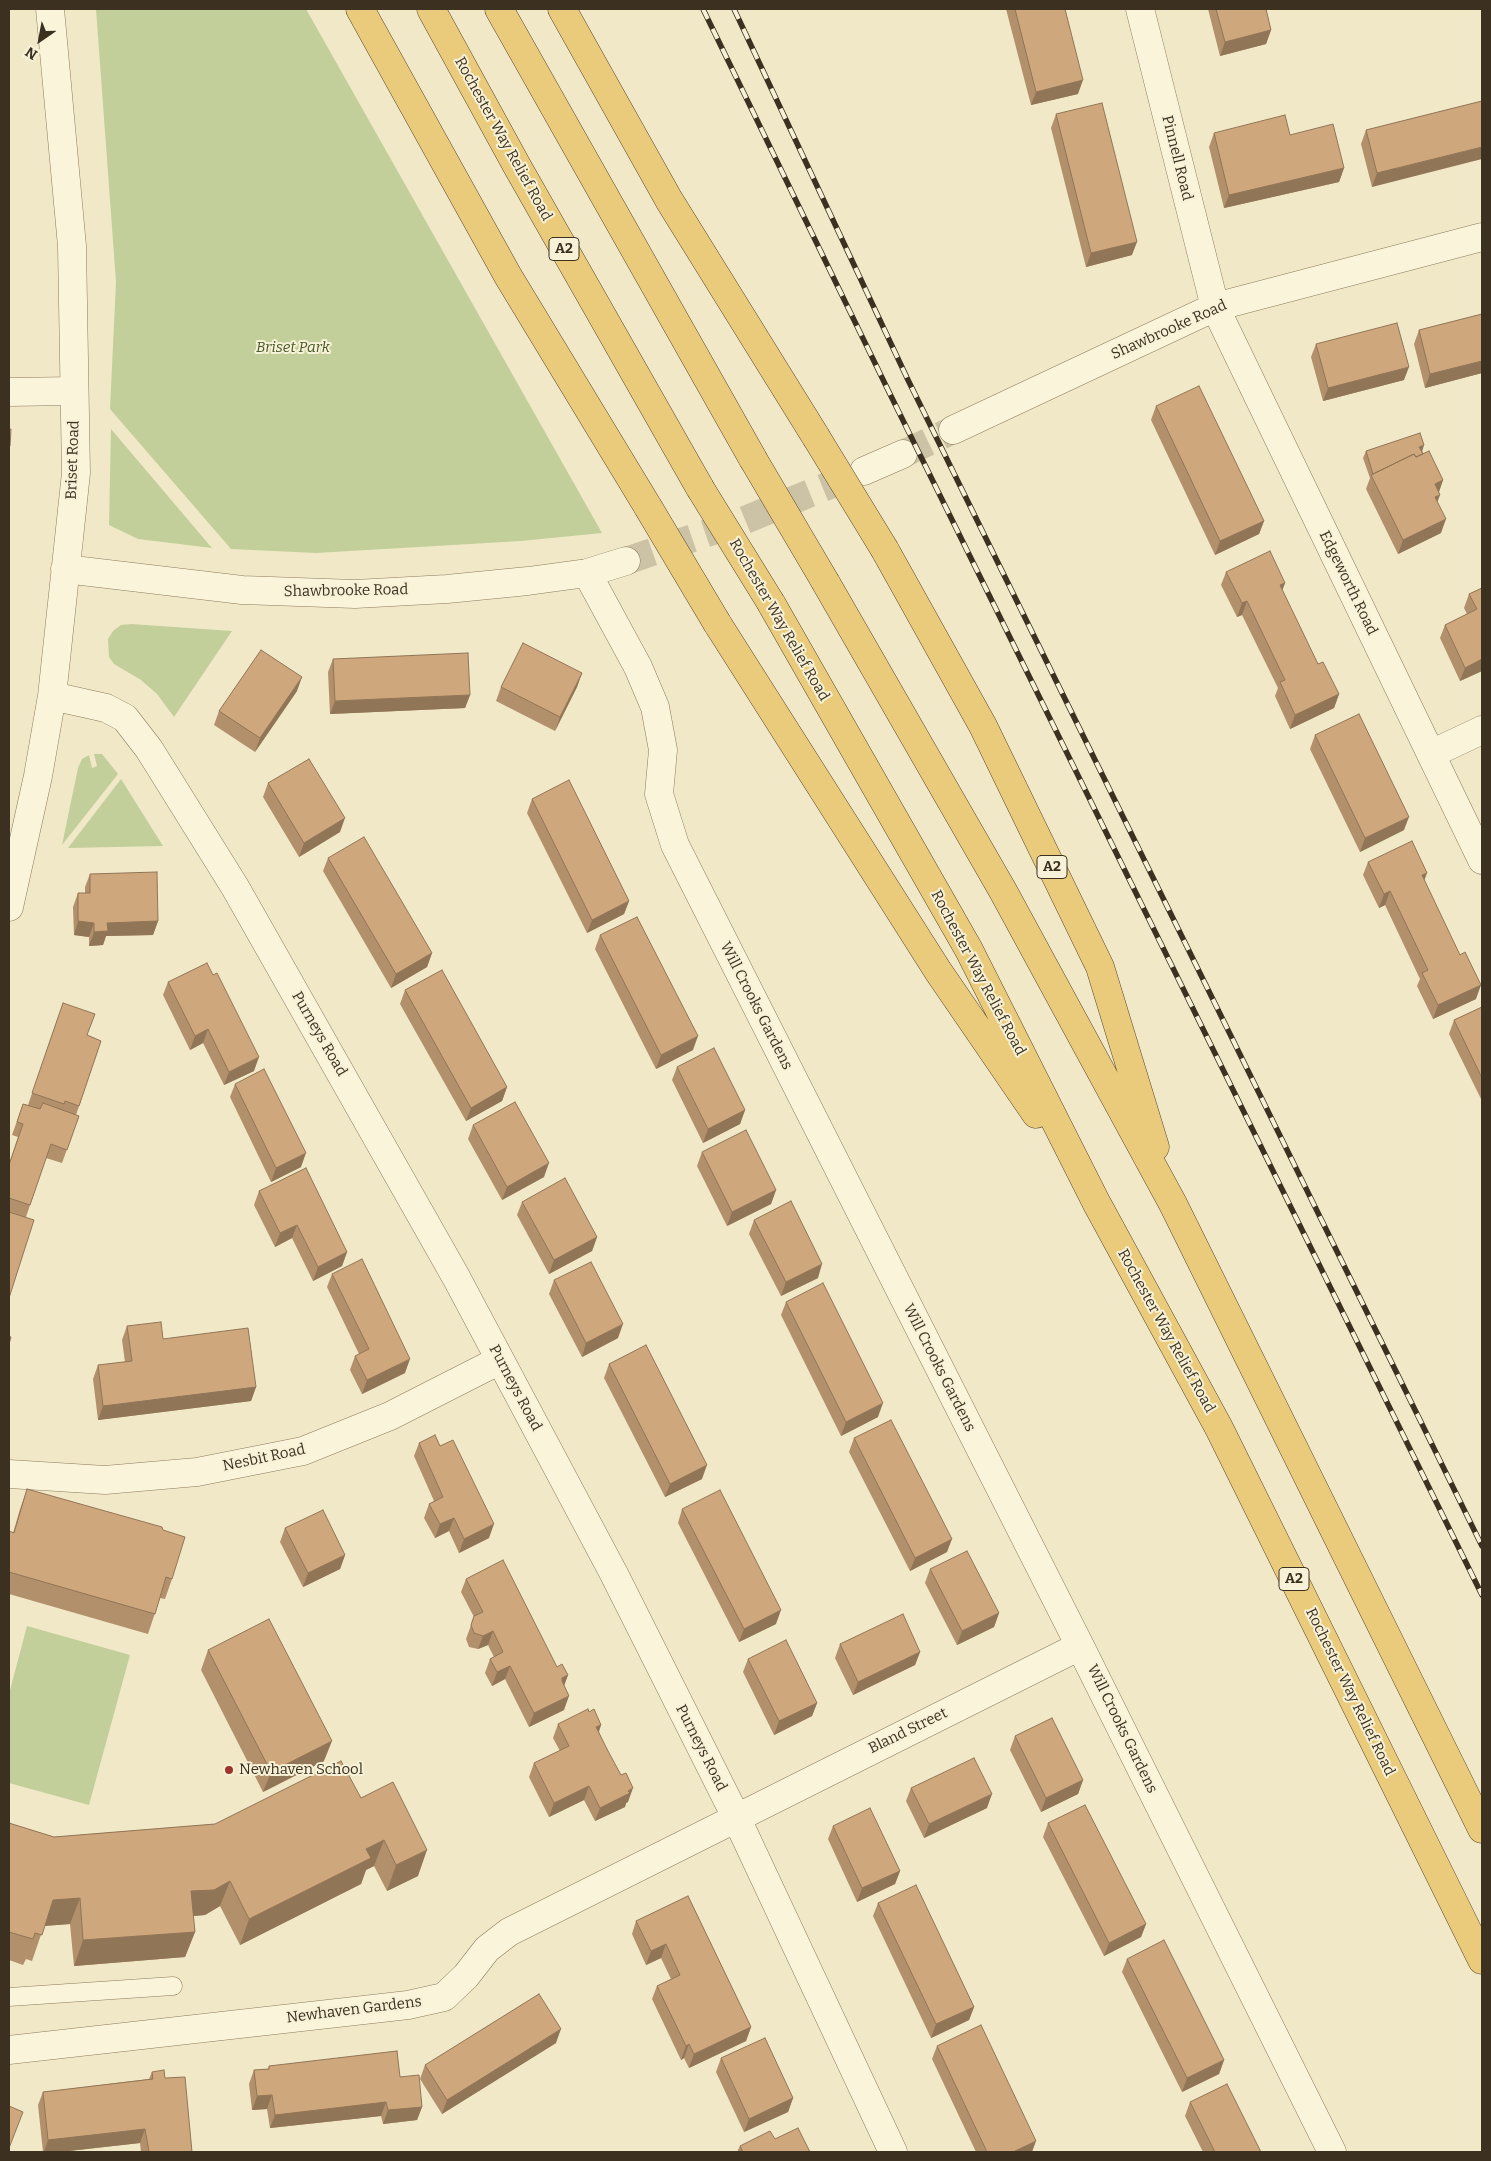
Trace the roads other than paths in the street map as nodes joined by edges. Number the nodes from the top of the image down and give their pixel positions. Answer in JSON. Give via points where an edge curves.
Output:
{"nodes":[{"id":1,"x":50,"y":9,"type":"edge"},
{"id":2,"x":360,"y":9,"type":"edge"},
{"id":3,"x":431,"y":9,"type":"edge"},
{"id":4,"x":499,"y":9,"type":"edge"},
{"id":5,"x":562,"y":9,"type":"edge"},
{"id":6,"x":1140,"y":9,"type":"edge"},
{"id":7,"x":1482,"y":237,"type":"edge"},
{"id":8,"x":1215,"y":306,"type":"junction"},
{"id":9,"x":74,"y":391,"type":"junction"},
{"id":10,"x":9,"y":392,"type":"edge"},
{"id":11,"x":953,"y":430,"type":"tunnel mouth"},
{"id":12,"x":902,"y":454,"type":"tunnel mouth"},
{"id":13,"x":864,"y":472,"type":"tunnel mouth"},
{"id":14,"x":626,"y":561,"type":"tunnel mouth"},
{"id":15,"x":65,"y":569,"type":"junction"},
{"id":16,"x":587,"y":573,"type":"junction"},
{"id":17,"x":52,"y":696,"type":"junction"},
{"id":18,"x":1482,"y":730,"type":"edge"},
{"id":19,"x":1431,"y":754,"type":"junction"},
{"id":20,"x":1482,"y":860,"type":"edge"},
{"id":21,"x":9,"y":907,"type":"edge"},
{"id":22,"x":1096,"y":1202,"type":"junction"},
{"id":23,"x":1173,"y":1204,"type":"junction"},
{"id":24,"x":500,"y":1360,"type":"junction"},
{"id":25,"x":9,"y":1474,"type":"edge"},
{"id":26,"x":1080,"y":1646,"type":"junction"},
{"id":27,"x":736,"y":1817,"type":"junction"},
{"id":28,"x":1482,"y":1829,"type":"edge"},
{"id":29,"x":1482,"y":1960,"type":"edge"},
{"id":30,"x":173,"y":1986,"type":"dead end"},
{"id":31,"x":9,"y":1997,"type":"edge"},
{"id":32,"x":9,"y":2050,"type":"edge"},
{"id":33,"x":894,"y":2152,"type":"edge"},
{"id":34,"x":1332,"y":2152,"type":"edge"}],
"edges":[{"from":1,"to":9,"type":"street","name":"Briset Road","via":[[72,246]]},
{"from":2,"to":22,"type":"highway","number":"A2","bridge":true,"via":[[508,276],[717,623],[938,971]]},
{"from":3,"to":22,"type":"highway","name":"Rochester Way Relief Road","number":"A2","bridge":true,"via":[[700,488],[770,602],[969,950]]},
{"from":4,"to":23,"type":"highway","number":"A2","bridge":true,"via":[[753,459],[1004,891]]},
{"from":5,"to":23,"type":"highway","number":"A2","bridge":true,"via":[[669,200],[886,550],[983,726],[1100,967]]},
{"from":6,"to":8,"type":"street","name":"Pinnell Road"},
{"from":7,"to":8,"type":"street","name":"Shawbrooke Road"},
{"from":8,"to":11,"type":"street","name":"Shawbrooke Road"},
{"from":8,"to":19,"type":"street","name":"Edgeworth Road"},
{"from":9,"to":10,"type":"street"},
{"from":9,"to":15,"type":"street","name":"Briset Road","via":[[76,473]]},
{"from":12,"to":13,"type":"street"},
{"from":14,"to":16,"type":"street","name":"Shawbrooke Road"},
{"from":15,"to":16,"type":"street","name":"Shawbrooke Road","via":[[242,590],[355,594],[447,589]]},
{"from":15,"to":17,"type":"street","name":"Briset Road"},
{"from":16,"to":26,"type":"street","name":"Will Crooks Gardens","via":[[638,667],[655,708],[663,750],[659,794],[675,845]]},
{"from":17,"to":21,"type":"street","name":"Briset Road"},
{"from":17,"to":24,"type":"street","name":"Purneys Road","via":[[106,708],[125,718],[138,733],[235,887]]},
{"from":18,"to":19,"type":"street"},
{"from":19,"to":20,"type":"street","name":"Edgeworth Road"},
{"from":22,"to":29,"type":"highway","name":"Rochester Way Relief Road","number":"A2","via":[[1219,1428]]},
{"from":23,"to":28,"type":"highway","number":"A2"},
{"from":24,"to":25,"type":"street","name":"Nesbit Road","via":[[390,1416],[303,1451],[197,1472],[105,1480]]},
{"from":24,"to":27,"type":"street","name":"Purneys Road","via":[[614,1574]]},
{"from":26,"to":27,"type":"street","name":"Bland Street"},
{"from":26,"to":34,"type":"street","name":"Will Crooks Gardens"},
{"from":27,"to":32,"type":"street","name":"Newhaven Gardens","via":[[509,1932],[486,1949],[466,1976],[444,1997],[408,2005]]},
{"from":27,"to":33,"type":"street","name":"Purneys Road"},
{"from":30,"to":31,"type":"lane"}]}
